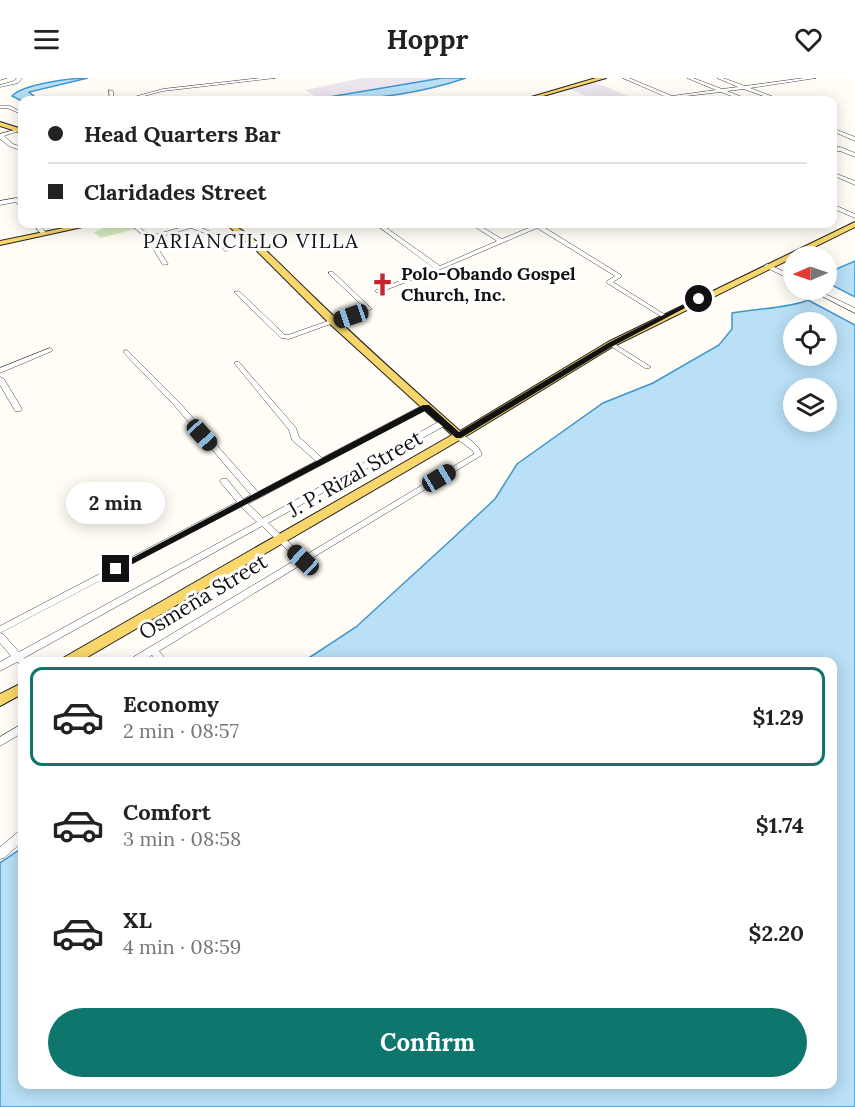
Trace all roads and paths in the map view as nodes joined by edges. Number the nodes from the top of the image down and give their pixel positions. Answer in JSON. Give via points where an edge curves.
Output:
{"nodes":[{"id":1,"x":5,"y":78,"type":"edge"},
{"id":2,"x":20,"y":78,"type":"edge"},
{"id":3,"x":273,"y":78,"type":"edge"},
{"id":4,"x":603,"y":78,"type":"edge"},
{"id":5,"x":625,"y":78,"type":"edge"},
{"id":6,"x":689,"y":78,"type":"edge"},
{"id":7,"x":719,"y":78,"type":"edge"},
{"id":8,"x":814,"y":78,"type":"edge"},
{"id":9,"x":0,"y":79,"type":"edge"},
{"id":10,"x":186,"y":79,"type":"edge"},
{"id":11,"x":260,"y":79,"type":"edge"},
{"id":12,"x":0,"y":86,"type":"edge"},
{"id":13,"x":188,"y":87,"type":"junction"},
{"id":14,"x":744,"y":88,"type":"junction"},
{"id":15,"x":111,"y":91,"type":"dead end"},
{"id":16,"x":721,"y":91,"type":"junction"},
{"id":17,"x":698,"y":94,"type":"junction"},
{"id":18,"x":112,"y":96,"type":"edge"},
{"id":19,"x":140,"y":96,"type":"edge"},
{"id":20,"x":538,"y":96,"type":"edge"},
{"id":21,"x":667,"y":96,"type":"edge"},
{"id":22,"x":685,"y":96,"type":"edge"},
{"id":23,"x":703,"y":96,"type":"edge"},
{"id":24,"x":734,"y":96,"type":"edge"},
{"id":25,"x":766,"y":96,"type":"edge"},
{"id":26,"x":0,"y":107,"type":"edge"},
{"id":27,"x":18,"y":112,"type":"edge"},
{"id":28,"x":0,"y":124,"type":"edge"},
{"id":29,"x":18,"y":129,"type":"edge"},
{"id":30,"x":18,"y":131,"type":"edge"},
{"id":31,"x":837,"y":131,"type":"edge"},
{"id":32,"x":0,"y":136,"type":"edge"},
{"id":33,"x":855,"y":140,"type":"edge"},
{"id":34,"x":18,"y":148,"type":"edge"},
{"id":35,"x":848,"y":148,"type":"dead end"},
{"id":36,"x":837,"y":150,"type":"edge"},
{"id":37,"x":855,"y":154,"type":"edge"},
{"id":38,"x":837,"y":175,"type":"edge"},
{"id":39,"x":855,"y":183,"type":"edge"},
{"id":40,"x":18,"y":201,"type":"edge"},
{"id":41,"x":0,"y":203,"type":"edge"},
{"id":42,"x":837,"y":208,"type":"edge"},
{"id":43,"x":855,"y":216,"type":"edge"},
{"id":44,"x":855,"y":224,"type":"edge"},
{"id":45,"x":39,"y":228,"type":"edge"},
{"id":46,"x":73,"y":228,"type":"edge"},
{"id":47,"x":138,"y":228,"type":"edge"},
{"id":48,"x":184,"y":228,"type":"edge"},
{"id":49,"x":200,"y":228,"type":"edge"},
{"id":50,"x":234,"y":228,"type":"edge"},
{"id":51,"x":384,"y":228,"type":"edge"},
{"id":52,"x":480,"y":228,"type":"edge"},
{"id":53,"x":533,"y":228,"type":"edge"},
{"id":54,"x":545,"y":228,"type":"edge"},
{"id":55,"x":44,"y":234,"type":"junction"},
{"id":56,"x":149,"y":238,"type":"junction"},
{"id":57,"x":501,"y":241,"type":"junction"},
{"id":58,"x":0,"y":243,"type":"edge"},
{"id":59,"x":227,"y":250,"type":"dead end"},
{"id":60,"x":165,"y":264,"type":"dead end"},
{"id":61,"x":767,"y":266,"type":"junction"},
{"id":62,"x":439,"y":268,"type":"junction"},
{"id":63,"x":331,"y":273,"type":"dead end"},
{"id":64,"x":783,"y":274,"type":"edge"},
{"id":65,"x":378,"y":291,"type":"dead end"},
{"id":66,"x":237,"y":292,"type":"dead end"},
{"id":67,"x":833,"y":300,"type":"edge"},
{"id":68,"x":855,"y":311,"type":"edge"},
{"id":69,"x":664,"y":316,"type":"junction"},
{"id":70,"x":333,"y":322,"type":"junction"},
{"id":71,"x":611,"y":344,"type":"junction"},
{"id":72,"x":50,"y":350,"type":"dead end"},
{"id":73,"x":126,"y":352,"type":"dead end"},
{"id":74,"x":237,"y":363,"type":"dead end"},
{"id":75,"x":647,"y":366,"type":"dead end"},
{"id":76,"x":0,"y":371,"type":"edge"},
{"id":77,"x":0,"y":378,"type":"edge"},
{"id":78,"x":426,"y":407,"type":"junction"},
{"id":79,"x":18,"y":409,"type":"dead end"},
{"id":80,"x":443,"y":423,"type":"junction"},
{"id":81,"x":459,"y":436,"type":"junction"},
{"id":82,"x":320,"y":461,"type":"junction"},
{"id":83,"x":225,"y":480,"type":"dead end"},
{"id":84,"x":256,"y":495,"type":"junction"},
{"id":85,"x":242,"y":503,"type":"junction"},
{"id":86,"x":262,"y":522,"type":"junction"},
{"id":87,"x":281,"y":539,"type":"junction"},
{"id":88,"x":303,"y":560,"type":"junction"},
{"id":89,"x":0,"y":630,"type":"edge"},
{"id":90,"x":0,"y":637,"type":"edge"},
{"id":91,"x":153,"y":650,"type":"junction"},
{"id":92,"x":18,"y":657,"type":"edge"},
{"id":93,"x":24,"y":657,"type":"edge"},
{"id":94,"x":77,"y":657,"type":"edge"},
{"id":95,"x":141,"y":657,"type":"edge"},
{"id":96,"x":159,"y":657,"type":"edge"},
{"id":97,"x":18,"y":660,"type":"edge"},
{"id":98,"x":0,"y":667,"type":"edge"},
{"id":99,"x":18,"y":690,"type":"edge"},
{"id":100,"x":0,"y":701,"type":"edge"},
{"id":101,"x":18,"y":731,"type":"edge"},
{"id":102,"x":0,"y":742,"type":"edge"},
{"id":103,"x":18,"y":839,"type":"edge"},
{"id":104,"x":0,"y":854,"type":"edge"}],
"edges":[{"from":1,"to":9,"type":"street"},
{"from":2,"to":12,"type":"street"},
{"from":3,"to":11,"type":"street"},
{"from":4,"to":20,"type":"main road"},
{"from":5,"to":21,"type":"street"},
{"from":6,"to":16,"type":"street"},
{"from":7,"to":14,"type":"street"},
{"from":8,"to":14,"type":"street"},
{"from":10,"to":13,"type":"street"},
{"from":11,"to":13,"type":"street"},
{"from":13,"to":19,"type":"street"},
{"from":14,"to":16,"type":"street"},
{"from":14,"to":25,"type":"street"},
{"from":15,"to":18,"type":"street"},
{"from":16,"to":17,"type":"street"},
{"from":16,"to":24,"type":"street"},
{"from":17,"to":22,"type":"street"},
{"from":17,"to":23,"type":"street"},
{"from":26,"to":27,"type":"street"},
{"from":28,"to":29,"type":"main road"},
{"from":30,"to":32,"type":"street"},
{"from":31,"to":33,"type":"street"},
{"from":32,"to":34,"type":"street"},
{"from":35,"to":37,"type":"street"},
{"from":36,"to":37,"type":"street"},
{"from":38,"to":39,"type":"street"},
{"from":40,"to":41,"type":"street"},
{"from":42,"to":43,"type":"street"},
{"from":44,"to":61,"type":"main road","name":"J. P. Rizal Street"},
{"from":45,"to":55,"type":"street"},
{"from":46,"to":55,"type":"main road"},
{"from":47,"to":56,"type":"street"},
{"from":48,"to":56,"type":"street"},
{"from":49,"to":59,"type":"street"},
{"from":50,"to":70,"type":"main road"},
{"from":51,"to":62,"type":"street"},
{"from":52,"to":57,"type":"street"},
{"from":53,"to":57,"type":"street"},
{"from":54,"to":69,"type":"street","via":[[619,276],[609,282]]},
{"from":55,"to":58,"type":"main road"},
{"from":56,"to":60,"type":"street"},
{"from":57,"to":62,"type":"street"},
{"from":61,"to":64,"type":"street"},
{"from":61,"to":69,"type":"main road","name":"J. P. Rizal Street"},
{"from":62,"to":65,"type":"street"},
{"from":63,"to":70,"type":"street","via":[[369,309]]},
{"from":66,"to":70,"type":"street","via":[[283,338]]},
{"from":67,"to":68,"type":"street"},
{"from":69,"to":71,"type":"main road","name":"J. P. Rizal Street"},
{"from":70,"to":78,"type":"main road"},
{"from":71,"to":75,"type":"street"},
{"from":71,"to":81,"type":"main road","name":"J. P. Rizal Street"},
{"from":72,"to":76,"type":"street"},
{"from":73,"to":84,"type":"street","via":[[163,386]]},
{"from":74,"to":82,"type":"street","via":[[295,438]]},
{"from":77,"to":79,"type":"street"},
{"from":78,"to":80,"type":"main road"},
{"from":78,"to":82,"type":"street"},
{"from":80,"to":81,"type":"main road"},
{"from":80,"to":86,"type":"street"},
{"from":81,"to":87,"type":"main road","name":"J. P. Rizal Street"},
{"from":81,"to":88,"type":"street","name":"Osmeña Street","via":[[478,455]]},
{"from":82,"to":84,"type":"street"},
{"from":83,"to":85,"type":"street"},
{"from":84,"to":85,"type":"street"},
{"from":85,"to":86,"type":"street"},
{"from":85,"to":89,"type":"street"},
{"from":86,"to":87,"type":"street"},
{"from":86,"to":93,"type":"street"},
{"from":87,"to":88,"type":"street"},
{"from":87,"to":94,"type":"main road","name":"J. P. Rizal Street"},
{"from":88,"to":91,"type":"street","name":"Osmeña Street"},
{"from":90,"to":92,"type":"street"},
{"from":91,"to":95,"type":"street","name":"Osmeña Street"},
{"from":91,"to":96,"type":"street"},
{"from":97,"to":98,"type":"street"},
{"from":99,"to":100,"type":"main road"},
{"from":101,"to":102,"type":"street"},
{"from":103,"to":104,"type":"street"}]}
